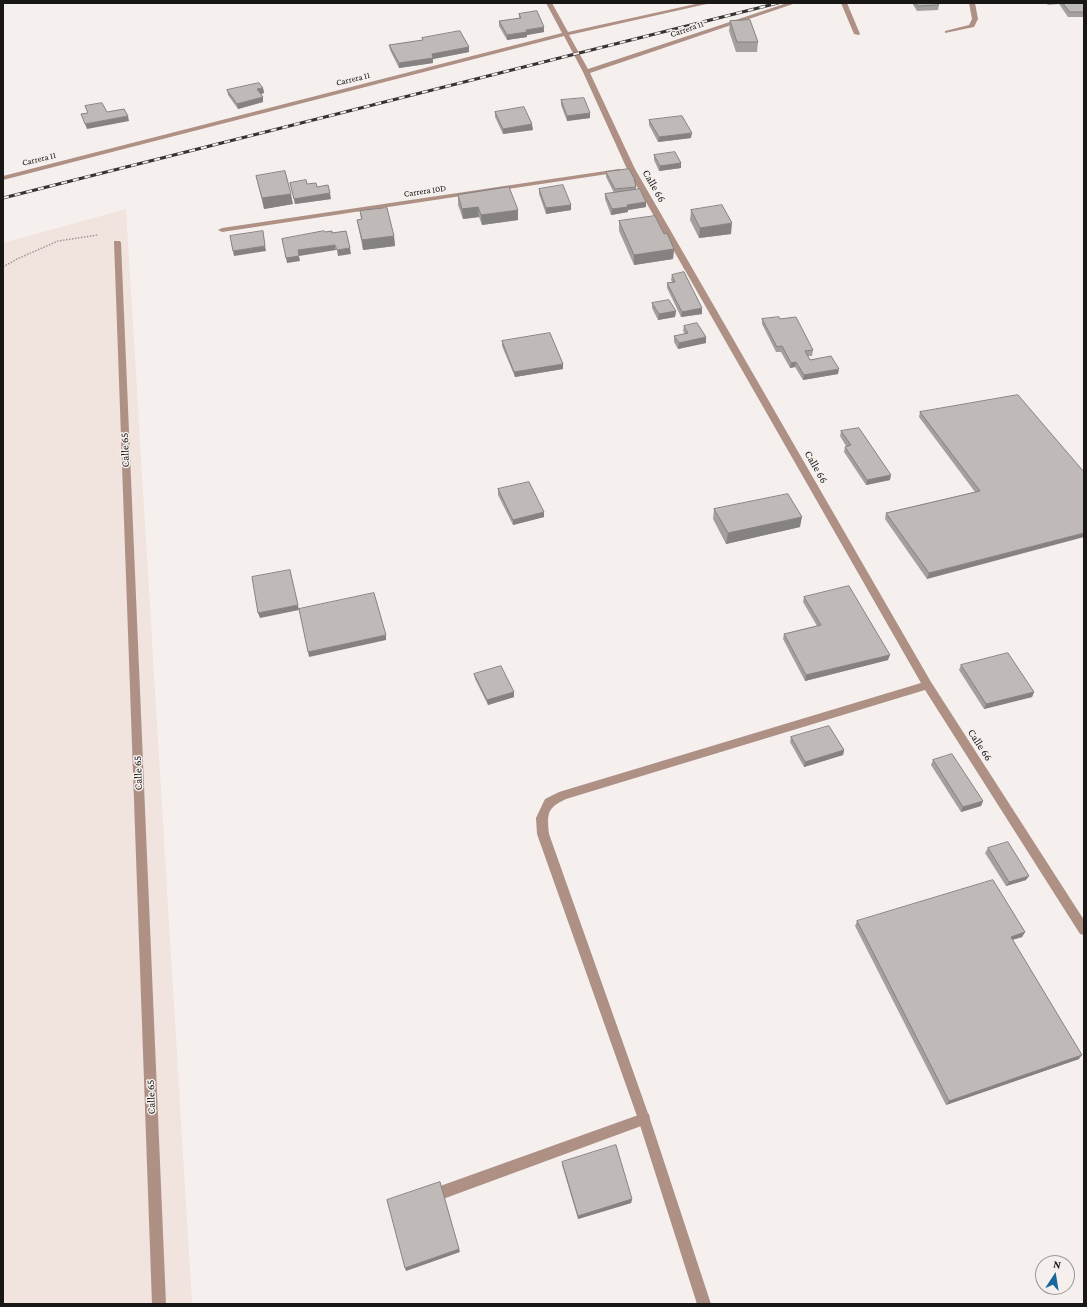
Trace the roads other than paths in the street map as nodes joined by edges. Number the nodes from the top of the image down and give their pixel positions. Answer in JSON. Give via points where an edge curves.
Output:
{"nodes":[{"id":1,"x":549,"y":3,"type":"edge"},
{"id":2,"x":708,"y":3,"type":"edge"},
{"id":3,"x":793,"y":3,"type":"edge"},
{"id":4,"x":844,"y":3,"type":"edge"},
{"id":5,"x":972,"y":3,"type":"edge"},
{"id":6,"x":947,"y":32,"type":"dead end"},
{"id":7,"x":566,"y":34,"type":"junction"},
{"id":8,"x":857,"y":34,"type":"dead end"},
{"id":9,"x":586,"y":72,"type":"junction"},
{"id":10,"x":631,"y":169,"type":"junction"},
{"id":11,"x":3,"y":178,"type":"edge"},
{"id":12,"x":222,"y":230,"type":"dead end"},
{"id":13,"x":117,"y":243,"type":"road end"},
{"id":14,"x":927,"y":684,"type":"junction"},
{"id":15,"x":1084,"y":930,"type":"edge"},
{"id":16,"x":644,"y":1119,"type":"junction"},
{"id":17,"x":443,"y":1192,"type":"edge"},
{"id":18,"x":159,"y":1304,"type":"edge"},
{"id":19,"x":704,"y":1304,"type":"edge"}],
"edges":[{"from":1,"to":7,"type":"street","name":"Calle 66"},
{"from":2,"to":7,"type":"street","name":"Carrera 11"},
{"from":3,"to":9,"type":"street","name":"Carrera 11"},
{"from":4,"to":8,"type":"street"},
{"from":5,"to":6,"type":"street","via":[[975,19],[972,26]]},
{"from":7,"to":9,"type":"street","name":"Calle 66"},
{"from":7,"to":11,"type":"street","name":"Carrera 11"},
{"from":9,"to":10,"type":"street","name":"Calle 66"},
{"from":10,"to":12,"type":"street","name":"Carrera 10D"},
{"from":10,"to":14,"type":"street","name":"Calle 66"},
{"from":13,"to":18,"type":"street","name":"Calle 65"},
{"from":14,"to":15,"type":"street","name":"Calle 66"},
{"from":14,"to":16,"type":"street","via":[[563,795],[549,802],[542,818],[543,834]]},
{"from":16,"to":17,"type":"street"},
{"from":16,"to":19,"type":"street"}]}
